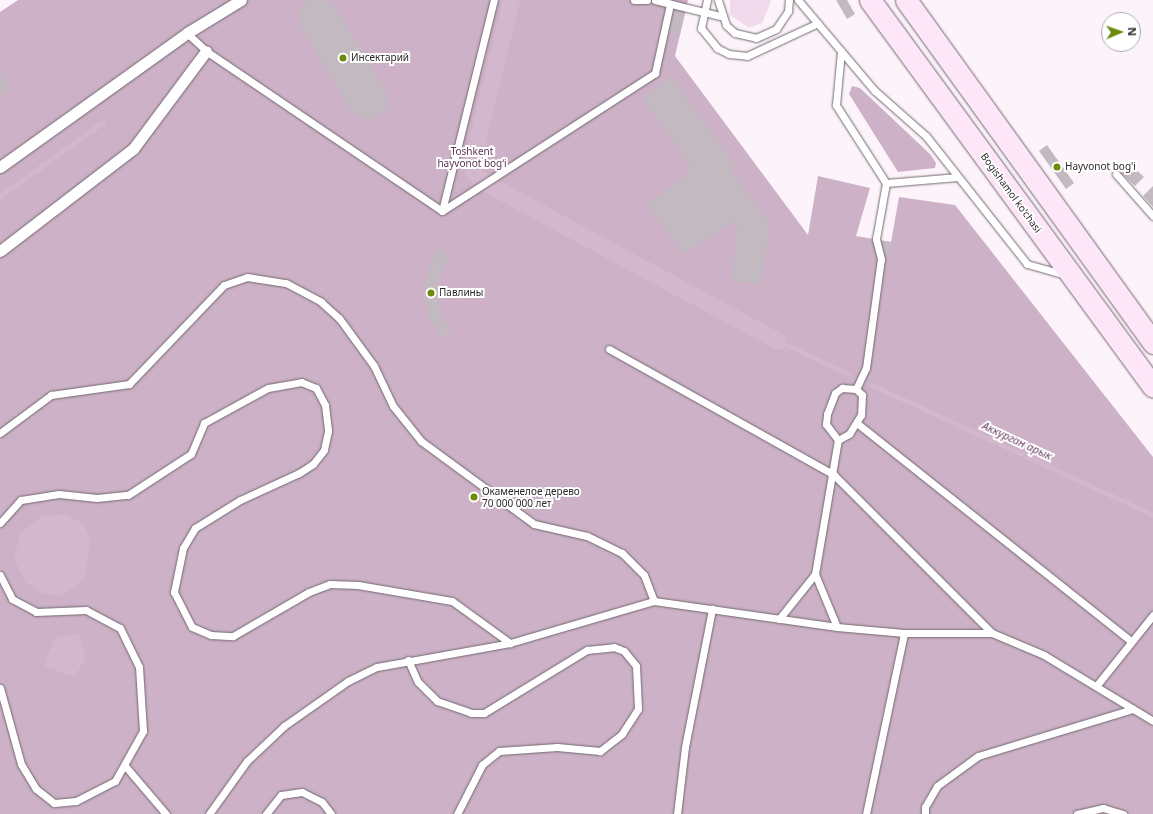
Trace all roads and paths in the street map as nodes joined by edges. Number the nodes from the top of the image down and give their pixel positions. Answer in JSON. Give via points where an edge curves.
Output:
{"nodes":[{"id":1,"x":241,"y":0,"type":"edge"},
{"id":2,"x":494,"y":0,"type":"edge"},
{"id":3,"x":634,"y":0,"type":"edge"},
{"id":4,"x":647,"y":0,"type":"edge"},
{"id":5,"x":655,"y":0,"type":"edge"},
{"id":6,"x":707,"y":0,"type":"edge"},
{"id":7,"x":718,"y":0,"type":"edge"},
{"id":8,"x":789,"y":0,"type":"edge"},
{"id":9,"x":798,"y":0,"type":"edge"},
{"id":10,"x":870,"y":0,"type":"edge"},
{"id":11,"x":906,"y":0,"type":"edge"},
{"id":12,"x":670,"y":4,"type":"junction"},
{"id":13,"x":704,"y":12,"type":"junction"},
{"id":14,"x":720,"y":16,"type":"junction"},
{"id":15,"x":818,"y":23,"type":"junction"},
{"id":16,"x":187,"y":33,"type":"junction"},
{"id":17,"x":206,"y":51,"type":"junction"},
{"id":18,"x":841,"y":51,"type":"junction"},
{"id":19,"x":0,"y":167,"type":"edge"},
{"id":20,"x":1116,"y":174,"type":"dead end"},
{"id":21,"x":958,"y":177,"type":"junction"},
{"id":22,"x":886,"y":183,"type":"junction"},
{"id":23,"x":442,"y":211,"type":"junction"},
{"id":24,"x":1153,"y":216,"type":"edge"},
{"id":25,"x":0,"y":251,"type":"edge"},
{"id":26,"x":1073,"y":277,"type":"junction"},
{"id":27,"x":1153,"y":343,"type":"edge"},
{"id":28,"x":609,"y":349,"type":"dead end"},
{"id":29,"x":1153,"y":386,"type":"edge"},
{"id":30,"x":856,"y":389,"type":"junction"},
{"id":31,"x":858,"y":424,"type":"junction"},
{"id":32,"x":0,"y":433,"type":"edge"},
{"id":33,"x":838,"y":440,"type":"junction"},
{"id":34,"x":834,"y":475,"type":"junction"},
{"id":35,"x":0,"y":523,"type":"edge"},
{"id":36,"x":816,"y":574,"type":"junction"},
{"id":37,"x":0,"y":575,"type":"edge"},
{"id":38,"x":654,"y":602,"type":"junction"},
{"id":39,"x":712,"y":609,"type":"junction"},
{"id":40,"x":1153,"y":615,"type":"edge"},
{"id":41,"x":779,"y":619,"type":"junction"},
{"id":42,"x":837,"y":627,"type":"junction"},
{"id":43,"x":992,"y":633,"type":"junction"},
{"id":44,"x":904,"y":634,"type":"junction"},
{"id":45,"x":1130,"y":640,"type":"junction"},
{"id":46,"x":510,"y":643,"type":"junction"},
{"id":47,"x":408,"y":660,"type":"junction"},
{"id":48,"x":1097,"y":685,"type":"junction"},
{"id":49,"x":0,"y":688,"type":"edge"},
{"id":50,"x":1133,"y":709,"type":"junction"},
{"id":51,"x":1153,"y":721,"type":"edge"},
{"id":52,"x":126,"y":767,"type":"junction"},
{"id":53,"x":166,"y":814,"type":"edge"},
{"id":54,"x":209,"y":814,"type":"edge"},
{"id":55,"x":266,"y":814,"type":"edge"},
{"id":56,"x":331,"y":814,"type":"edge"},
{"id":57,"x":457,"y":814,"type":"edge"},
{"id":58,"x":677,"y":814,"type":"edge"},
{"id":59,"x":866,"y":814,"type":"edge"},
{"id":60,"x":925,"y":814,"type":"edge"},
{"id":61,"x":1077,"y":814,"type":"edge"},
{"id":62,"x":1123,"y":814,"type":"edge"}],
"edges":[{"from":1,"to":16,"type":"street"},
{"from":2,"to":23,"type":"lane"},
{"from":3,"to":4,"type":"lane"},
{"from":5,"to":12,"type":"lane"},
{"from":6,"to":13,"type":"lane"},
{"from":7,"to":14,"type":"lane"},
{"from":8,"to":14,"type":"lane","via":[[783,21],[776,29],[756,38],[735,33]]},
{"from":9,"to":15,"type":"lane"},
{"from":10,"to":26,"type":"main road","name":"Bogishamol ko'chasi"},
{"from":11,"to":27,"type":"main road"},
{"from":12,"to":13,"type":"lane"},
{"from":12,"to":23,"type":"lane","via":[[655,72]]},
{"from":13,"to":14,"type":"lane"},
{"from":13,"to":15,"type":"lane","via":[[701,28],[708,40],[730,54],[747,56]]},
{"from":15,"to":18,"type":"lane"},
{"from":16,"to":17,"type":"lane"},
{"from":16,"to":19,"type":"street"},
{"from":17,"to":23,"type":"lane"},
{"from":17,"to":25,"type":"street","via":[[133,149]]},
{"from":18,"to":21,"type":"lane","via":[[875,91],[926,136]]},
{"from":18,"to":22,"type":"lane","via":[[836,104]]},
{"from":20,"to":24,"type":"lane"},
{"from":21,"to":22,"type":"lane"},
{"from":21,"to":26,"type":"lane","via":[[1027,264]]},
{"from":22,"to":30,"type":"lane","via":[[876,239],[881,259],[866,368]]},
{"from":26,"to":29,"type":"main road","name":"Bogishamol ko'chasi"},
{"from":28,"to":34,"type":"lane"},
{"from":30,"to":31,"type":"lane","via":[[863,405]]},
{"from":30,"to":33,"type":"lane","via":[[842,388],[835,393],[827,414],[826,424]]},
{"from":31,"to":33,"type":"lane"},
{"from":31,"to":45,"type":"lane"},
{"from":32,"to":38,"type":"lane","via":[[51,396],[129,384],[224,285],[247,277],[286,283],[320,302],[339,318],[374,366],[393,406],[421,441],[534,524],[587,536],[622,554],[644,575]]},
{"from":33,"to":34,"type":"lane"},
{"from":34,"to":36,"type":"lane"},
{"from":34,"to":43,"type":"lane"},
{"from":35,"to":46,"type":"lane","via":[[21,500],[59,494],[97,498],[128,495],[191,454],[204,423],[268,388],[301,382],[316,388],[325,405],[328,431],[324,450],[313,464],[299,474],[240,500],[195,528],[183,548],[174,592],[192,627],[211,635],[233,636],[309,592],[330,584],[358,585],[452,601]]},
{"from":36,"to":41,"type":"lane"},
{"from":36,"to":42,"type":"lane"},
{"from":37,"to":52,"type":"lane","via":[[12,599],[36,612],[86,610],[120,628],[132,646],[142,689],[143,731]]},
{"from":38,"to":39,"type":"lane"},
{"from":38,"to":46,"type":"lane"},
{"from":39,"to":41,"type":"lane"},
{"from":39,"to":58,"type":"lane","via":[[685,747]]},
{"from":40,"to":45,"type":"lane"},
{"from":41,"to":42,"type":"lane"},
{"from":42,"to":44,"type":"lane"},
{"from":43,"to":44,"type":"lane"},
{"from":43,"to":48,"type":"lane","via":[[1044,655]]},
{"from":44,"to":59,"type":"lane"},
{"from":45,"to":48,"type":"lane"},
{"from":46,"to":47,"type":"lane"},
{"from":47,"to":54,"type":"lane","via":[[378,667],[348,681],[284,726],[247,761]]},
{"from":47,"to":57,"type":"lane","via":[[418,682],[437,701],[471,713],[484,713],[587,650],[614,647],[624,651],[636,666],[638,709],[622,734],[600,751],[558,747],[498,751],[482,765]]},
{"from":48,"to":50,"type":"lane"},
{"from":49,"to":52,"type":"lane","via":[[21,764],[36,789],[54,803],[76,801],[97,793],[115,781]]},
{"from":50,"to":51,"type":"lane"},
{"from":50,"to":60,"type":"lane","via":[[978,756],[937,786],[925,807]]},
{"from":52,"to":53,"type":"lane"},
{"from":55,"to":56,"type":"lane","via":[[281,795],[302,792],[322,802]]},
{"from":61,"to":62,"type":"lane","via":[[1103,808]]}]}
